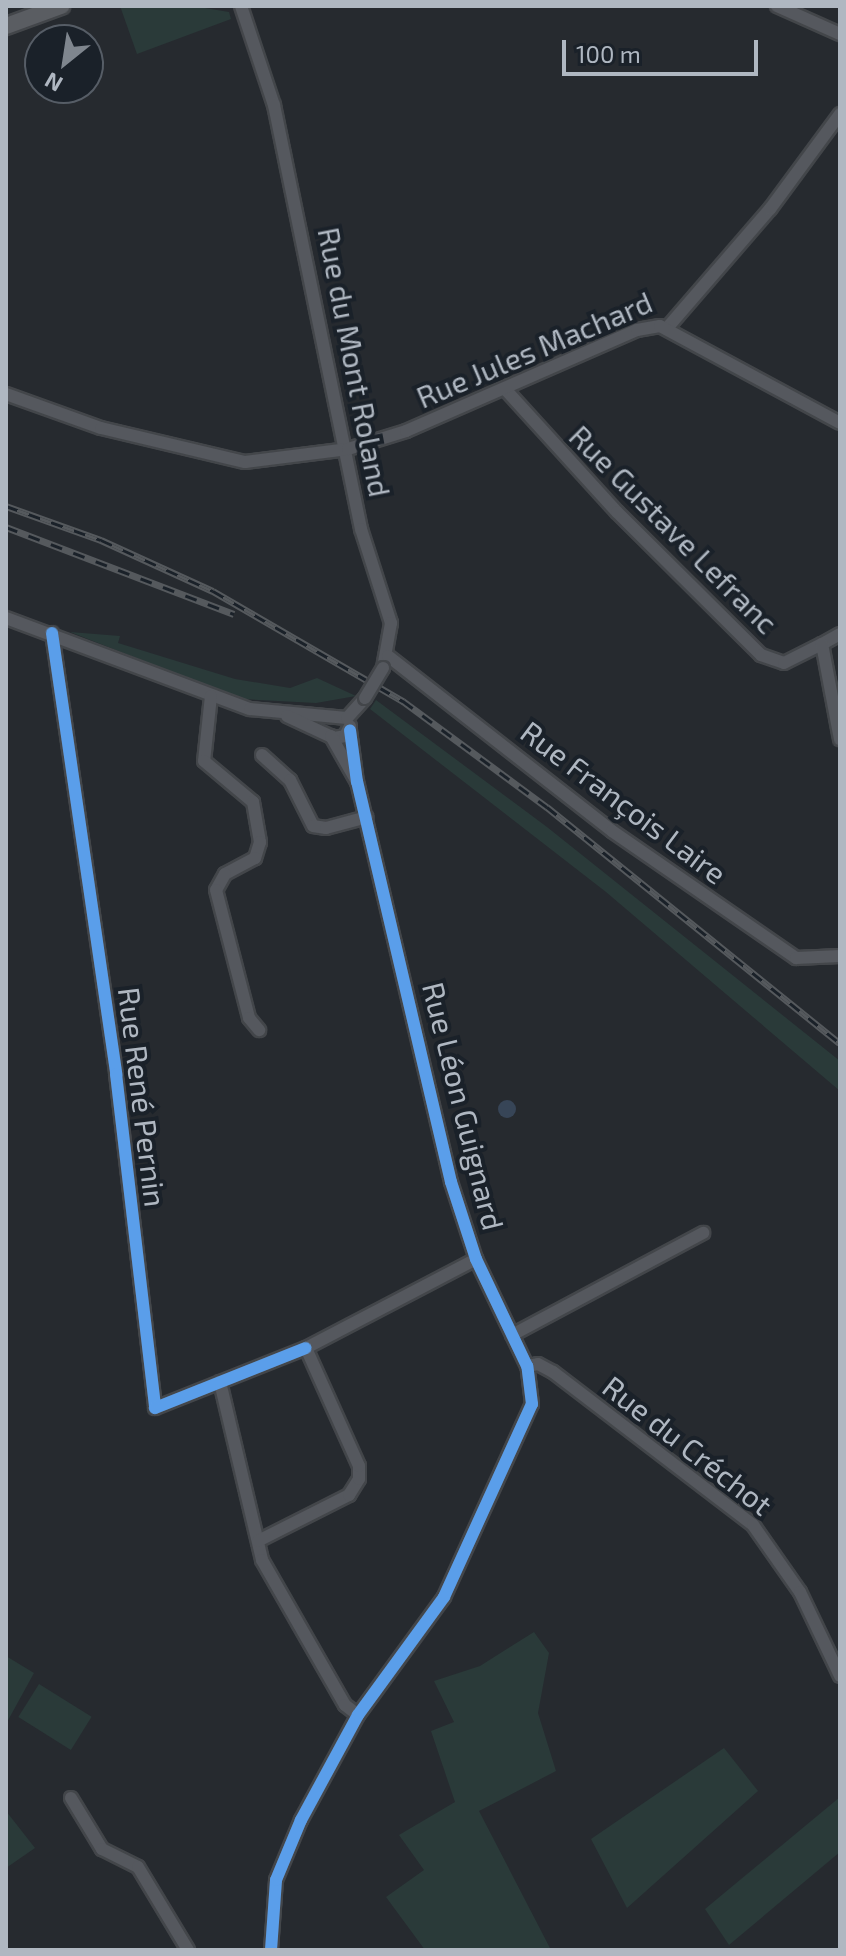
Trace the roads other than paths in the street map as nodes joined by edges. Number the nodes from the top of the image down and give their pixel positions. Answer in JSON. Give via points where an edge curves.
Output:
{"nodes":[{"id":1,"x":61,"y":6,"type":"edge"},
{"id":2,"x":241,"y":6,"type":"edge"},
{"id":3,"x":777,"y":6,"type":"edge"},
{"id":4,"x":10,"y":25,"type":"edge"},
{"id":5,"x":840,"y":34,"type":"edge"},
{"id":6,"x":840,"y":114,"type":"edge"},
{"id":7,"x":668,"y":327,"type":"junction"},
{"id":8,"x":505,"y":389,"type":"junction"},
{"id":9,"x":12,"y":396,"type":"edge"},
{"id":10,"x":840,"y":423,"type":"edge"},
{"id":11,"x":348,"y":449,"type":"junction"},
{"id":12,"x":6,"y":618,"type":"edge"},
{"id":13,"x":52,"y":633,"type":"junction"},
{"id":14,"x":840,"y":634,"type":"edge"},
{"id":15,"x":822,"y":644,"type":"junction"},
{"id":16,"x":386,"y":662,"type":"junction"},
{"id":17,"x":211,"y":696,"type":"junction"},
{"id":18,"x":287,"y":716,"type":"junction"},
{"id":19,"x":344,"y":720,"type":"junction"},
{"id":20,"x":330,"y":735,"type":"junction"},
{"id":21,"x":840,"y":739,"type":"edge"},
{"id":22,"x":262,"y":755,"type":"dead end"},
{"id":23,"x":357,"y":782,"type":"junction"},
{"id":24,"x":367,"y":817,"type":"junction"},
{"id":25,"x":840,"y":956,"type":"edge"},
{"id":26,"x":259,"y":1030,"type":"dead end"},
{"id":27,"x":703,"y":1233,"type":"dead end"},
{"id":28,"x":476,"y":1259,"type":"junction"},
{"id":29,"x":512,"y":1335,"type":"junction"},
{"id":30,"x":306,"y":1348,"type":"junction"},
{"id":31,"x":527,"y":1366,"type":"junction"},
{"id":32,"x":220,"y":1382,"type":"junction"},
{"id":33,"x":258,"y":1541,"type":"junction"},
{"id":34,"x":840,"y":1676,"type":"edge"},
{"id":35,"x":358,"y":1715,"type":"junction"},
{"id":36,"x":71,"y":1798,"type":"dead end"},
{"id":37,"x":188,"y":1950,"type":"edge"},
{"id":38,"x":271,"y":1950,"type":"edge"}],
"edges":[{"from":1,"to":4,"type":"main road"},
{"from":2,"to":11,"type":"street","name":"Rue du Mont Roland","via":[[286,153]]},
{"from":3,"to":5,"type":"street"},
{"from":6,"to":7,"type":"street","name":"Rue Jules Machard","via":[[770,209]]},
{"from":7,"to":8,"type":"street","name":"Rue Jules Machard","via":[[637,330]]},
{"from":7,"to":10,"type":"street"},
{"from":8,"to":11,"type":"street","name":"Rue Jules Machard","via":[[417,427]]},
{"from":8,"to":15,"type":"street","name":"Rue Gustave Lefranc","via":[[617,512],[761,655],[784,663]]},
{"from":9,"to":11,"type":"street","name":"Rue Jules Machard","via":[[101,428],[245,462]]},
{"from":11,"to":16,"type":"street","name":"Rue du Mont Roland","via":[[361,529],[391,623]]},
{"from":12,"to":13,"type":"street"},
{"from":13,"to":17,"type":"street"},
{"from":13,"to":32,"type":"street","name":"Rue René Pernin","via":[[116,1074],[155,1408]]},
{"from":14,"to":15,"type":"street","name":"Rue Gustave Lefranc"},
{"from":15,"to":21,"type":"street"},
{"from":16,"to":19,"type":"street","name":"Rue du Mont Roland","bridge":true,"via":[[365,698]]},
{"from":16,"to":25,"type":"street","name":"Rue François Laire","via":[[612,831],[796,958]]},
{"from":17,"to":18,"type":"street"},
{"from":17,"to":26,"type":"street","via":[[204,761],[253,802],[260,842],[255,858],[225,874],[216,890],[249,1018]]},
{"from":18,"to":19,"type":"street"},
{"from":18,"to":20,"type":"street"},
{"from":19,"to":20,"type":"street","via":[[342,738]]},
{"from":19,"to":20,"type":"street","via":[[326,722]]},
{"from":19,"to":23,"type":"street","name":"Rue Léon Guignard"},
{"from":20,"to":23,"type":"street","name":"Rue Léon Guignard"},
{"from":22,"to":24,"type":"street","via":[[290,780],[313,826],[326,828]]},
{"from":23,"to":24,"type":"street","name":"Rue Léon Guignard"},
{"from":24,"to":28,"type":"street","name":"Rue Léon Guignard","via":[[451,1182]]},
{"from":27,"to":29,"type":"street"},
{"from":28,"to":29,"type":"street","name":"Rue Léon Guignard"},
{"from":28,"to":30,"type":"street","name":"Rue René Pernin"},
{"from":29,"to":31,"type":"street","name":"Rue Léon Guignard"},
{"from":30,"to":32,"type":"street","name":"Rue René Pernin"},
{"from":30,"to":33,"type":"street","via":[[359,1466],[359,1479],[349,1495]]},
{"from":31,"to":34,"type":"street","name":"Rue du Créchot","via":[[538,1364],[553,1372],[753,1525],[800,1592]]},
{"from":31,"to":35,"type":"street","name":"Rue Léon Guignard","via":[[532,1387],[527,1420],[444,1597]]},
{"from":32,"to":33,"type":"street"},
{"from":33,"to":35,"type":"street","via":[[277,1586],[345,1705]]},
{"from":35,"to":38,"type":"street","name":"Rue Léon Guignard","via":[[282,1863],[273,1896]]},
{"from":36,"to":37,"type":"street","via":[[102,1849],[138,1867]]}]}
